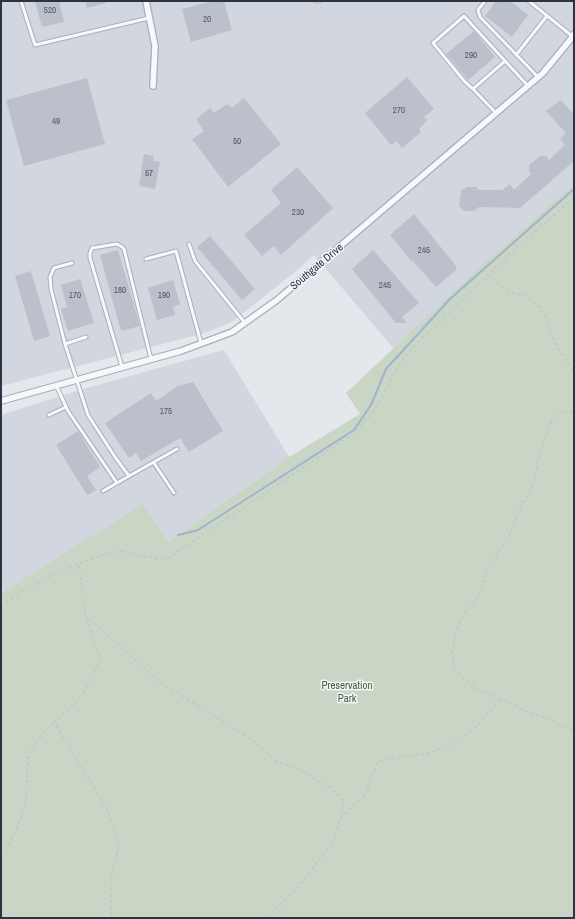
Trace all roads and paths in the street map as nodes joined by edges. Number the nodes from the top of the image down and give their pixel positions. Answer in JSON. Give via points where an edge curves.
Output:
{"nodes":[{"id":1,"x":21,"y":1,"type":"edge"},
{"id":2,"x":146,"y":1,"type":"edge"},
{"id":3,"x":486,"y":1,"type":"edge"},
{"id":4,"x":528,"y":1,"type":"edge"},
{"id":5,"x":547,"y":16,"type":"junction"},
{"id":6,"x":149,"y":18,"type":"junction"},
{"id":7,"x":573,"y":35,"type":"edge"},
{"id":8,"x":516,"y":54,"type":"junction"},
{"id":9,"x":505,"y":61,"type":"junction"},
{"id":10,"x":538,"y":77,"type":"junction"},
{"id":11,"x":153,"y":86,"type":"dead end"},
{"id":12,"x":528,"y":86,"type":"junction"},
{"id":13,"x":473,"y":89,"type":"junction"},
{"id":14,"x":496,"y":113,"type":"junction"},
{"id":15,"x":574,"y":198,"type":"edge"},
{"id":16,"x":189,"y":244,"type":"dead end"},
{"id":17,"x":146,"y":259,"type":"dead end"},
{"id":18,"x":72,"y":263,"type":"dead end"},
{"id":19,"x":488,"y":275,"type":"junction"},
{"id":20,"x":245,"y":323,"type":"junction"},
{"id":21,"x":86,"y":337,"type":"dead end"},
{"id":22,"x":65,"y":344,"type":"junction"},
{"id":23,"x":201,"y":344,"type":"junction"},
{"id":24,"x":151,"y":359,"type":"junction"},
{"id":25,"x":122,"y":367,"type":"junction"},
{"id":26,"x":574,"y":371,"type":"edge"},
{"id":27,"x":76,"y":380,"type":"junction"},
{"id":28,"x":56,"y":385,"type":"junction"},
{"id":29,"x":1,"y":401,"type":"edge"},
{"id":30,"x":66,"y":407,"type":"junction"},
{"id":31,"x":574,"y":411,"type":"edge"},
{"id":32,"x":49,"y":415,"type":"dead end"},
{"id":33,"x":177,"y":450,"type":"dead end"},
{"id":34,"x":154,"y":464,"type":"junction"},
{"id":35,"x":129,"y":476,"type":"junction"},
{"id":36,"x":117,"y":483,"type":"junction"},
{"id":37,"x":103,"y":491,"type":"dead end"},
{"id":38,"x":174,"y":493,"type":"dead end"},
{"id":39,"x":79,"y":564,"type":"junction"},
{"id":40,"x":1,"y":606,"type":"edge"},
{"id":41,"x":85,"y":614,"type":"junction"},
{"id":42,"x":501,"y":699,"type":"junction"},
{"id":43,"x":54,"y":722,"type":"junction"},
{"id":44,"x":574,"y":729,"type":"edge"},
{"id":45,"x":340,"y":817,"type":"junction"},
{"id":46,"x":1,"y":855,"type":"edge"},
{"id":47,"x":574,"y":915,"type":"edge"},
{"id":48,"x":111,"y":918,"type":"edge"},
{"id":49,"x":267,"y":918,"type":"edge"},
{"id":50,"x":568,"y":918,"type":"edge"}],
"edges":[{"from":1,"to":6,"type":"lane","via":[[35,45]]},
{"from":2,"to":6,"type":"street"},
{"from":3,"to":8,"type":"lane","via":[[478,10],[480,17]]},
{"from":4,"to":5,"type":"lane"},
{"from":5,"to":7,"type":"lane"},
{"from":5,"to":8,"type":"lane"},
{"from":6,"to":11,"type":"street","via":[[155,46]]},
{"from":7,"to":10,"type":"street","name":"Southgate Drive"},
{"from":8,"to":10,"type":"lane"},
{"from":9,"to":12,"type":"lane"},
{"from":9,"to":13,"type":"lane"},
{"from":9,"to":13,"type":"lane","via":[[464,16],[433,43]]},
{"from":10,"to":12,"type":"street","name":"Southgate Drive"},
{"from":12,"to":14,"type":"street","name":"Southgate Drive"},
{"from":13,"to":14,"type":"lane"},
{"from":14,"to":20,"type":"street","name":"Southgate Drive","via":[[282,296]]},
{"from":15,"to":19,"type":"path"},
{"from":16,"to":20,"type":"lane","via":[[195,261]]},
{"from":17,"to":23,"type":"lane","via":[[176,252]]},
{"from":18,"to":22,"type":"lane","via":[[54,268],[50,277]]},
{"from":19,"to":26,"type":"path","via":[[509,292],[525,296],[538,305],[548,321],[549,331]]},
{"from":19,"to":39,"type":"path","via":[[409,351],[369,418],[347,438],[168,558],[157,559],[121,551]]},
{"from":20,"to":23,"type":"street","name":"Southgate Drive","via":[[232,332]]},
{"from":21,"to":22,"type":"lane"},
{"from":22,"to":27,"type":"lane"},
{"from":23,"to":24,"type":"street","name":"Southgate Drive"},
{"from":24,"to":25,"type":"street","name":"Southgate Drive"},
{"from":24,"to":25,"type":"lane","via":[[124,250],[116,244],[92,248],[90,258]]},
{"from":25,"to":27,"type":"street","name":"Southgate Drive"},
{"from":27,"to":28,"type":"street","name":"Southgate Drive"},
{"from":27,"to":35,"type":"lane","via":[[88,415]]},
{"from":28,"to":29,"type":"street","name":"Southgate Drive"},
{"from":28,"to":30,"type":"lane"},
{"from":30,"to":32,"type":"lane"},
{"from":30,"to":36,"type":"lane"},
{"from":31,"to":42,"type":"path","via":[[562,413],[551,423],[530,492],[522,504],[510,534],[490,565],[477,597],[462,616],[456,633],[452,652],[454,666],[460,675],[475,688]]},
{"from":33,"to":34,"type":"lane"},
{"from":34,"to":35,"type":"lane"},
{"from":34,"to":38,"type":"lane"},
{"from":35,"to":36,"type":"lane"},
{"from":36,"to":37,"type":"lane"},
{"from":39,"to":40,"type":"path","via":[[64,569],[19,593]]},
{"from":39,"to":41,"type":"path"},
{"from":41,"to":43,"type":"path","via":[[100,658],[92,680],[76,702]]},
{"from":41,"to":45,"type":"path","via":[[160,682],[255,742],[277,762],[300,769],[329,786],[344,801]]},
{"from":42,"to":44,"type":"path","via":[[524,711]]},
{"from":42,"to":45,"type":"path","via":[[472,731],[453,743],[433,752],[378,761],[366,794]]},
{"from":43,"to":46,"type":"path","via":[[35,743],[28,758],[26,800],[21,818]]},
{"from":43,"to":48,"type":"path","via":[[107,809],[119,846],[112,872]]},
{"from":45,"to":49,"type":"path","via":[[333,842],[298,887]]},
{"from":47,"to":50,"type":"path"}]}
